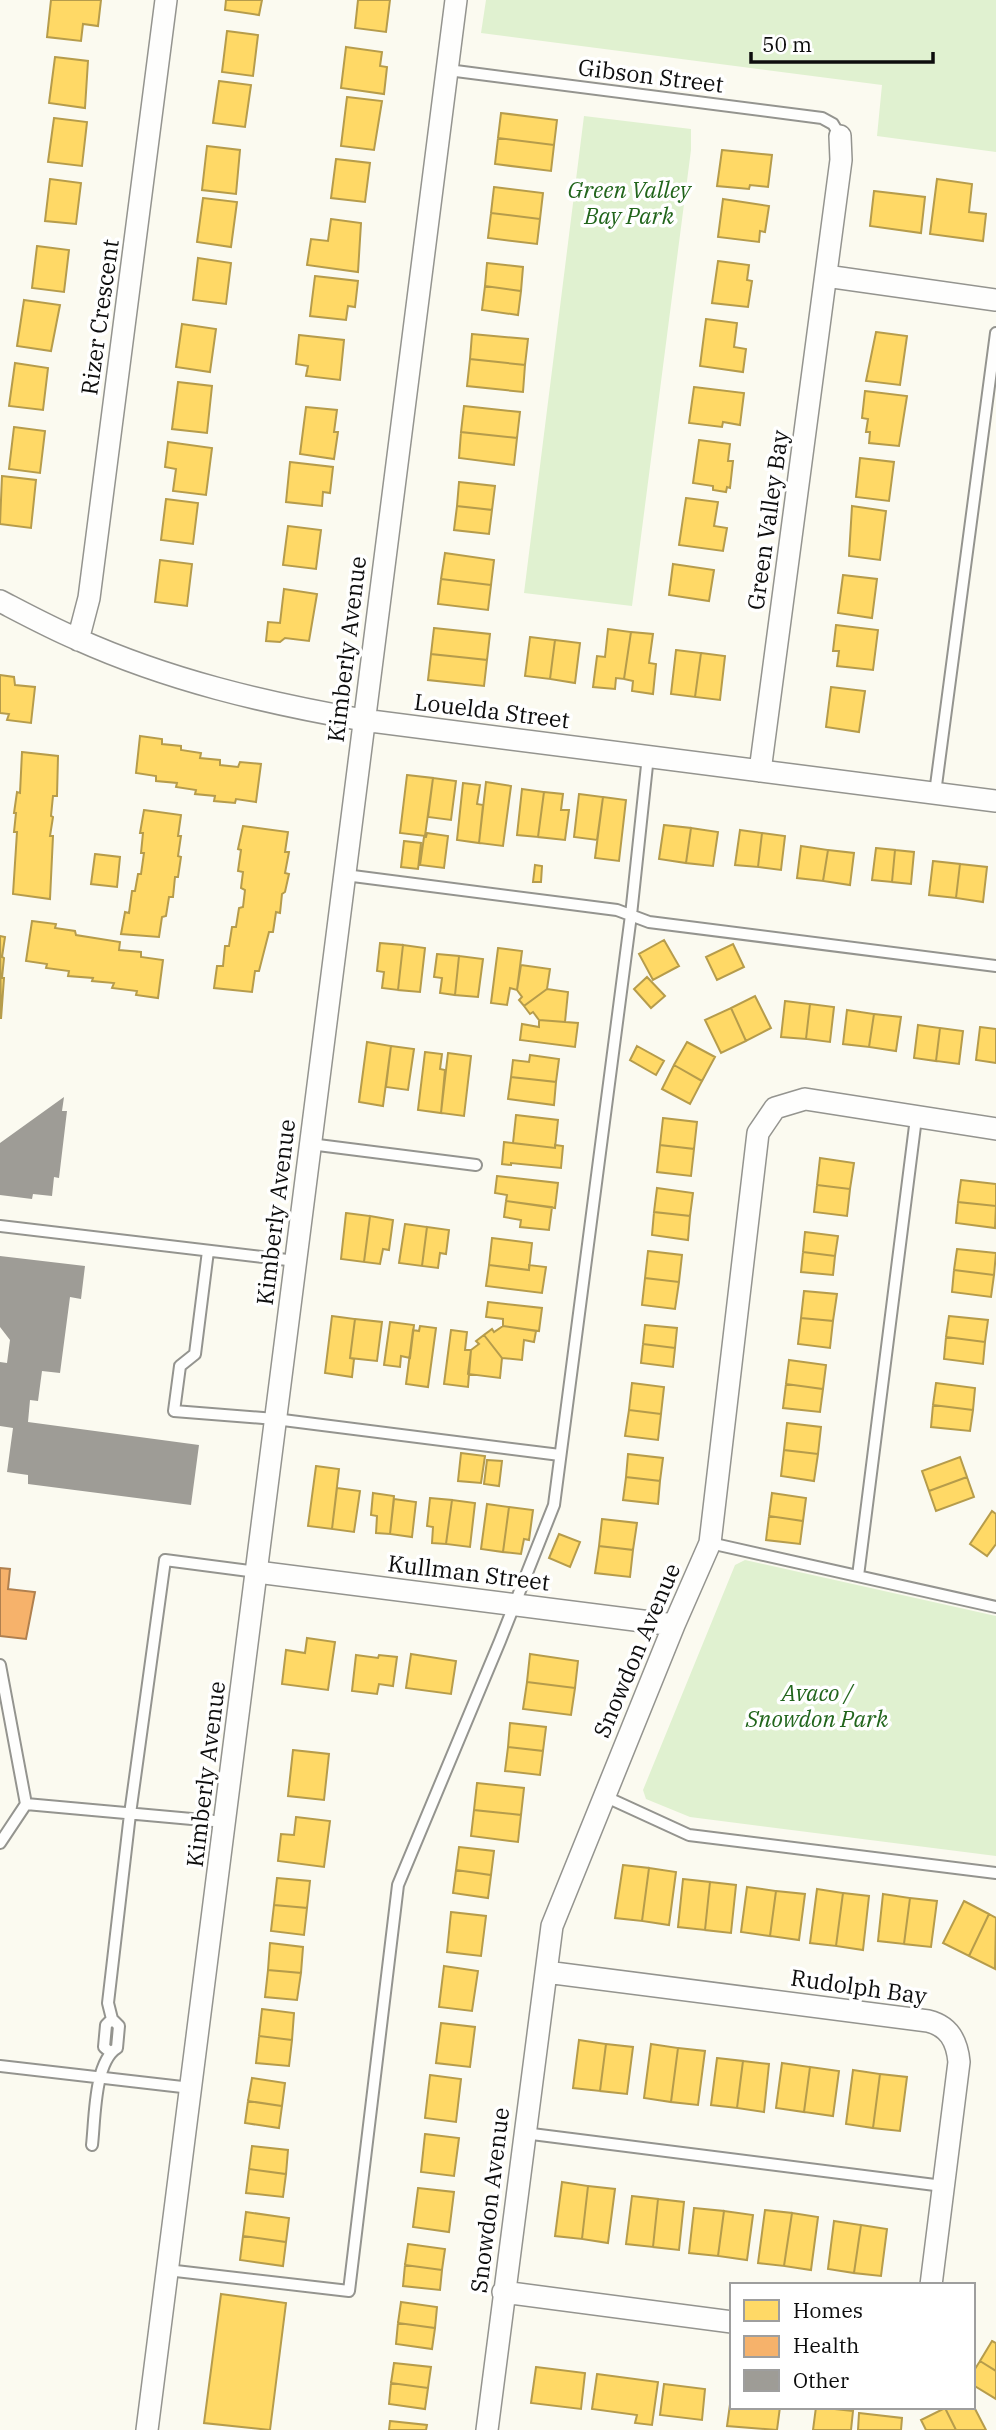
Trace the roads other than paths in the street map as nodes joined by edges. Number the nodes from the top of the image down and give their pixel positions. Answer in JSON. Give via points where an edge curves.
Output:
{"nodes":[{"id":1,"x":166,"y":0,"type":"edge"},
{"id":2,"x":456,"y":0,"type":"edge"},
{"id":3,"x":448,"y":70,"type":"junction"},
{"id":4,"x":840,"y":136,"type":"joint"},
{"id":5,"x":826,"y":276,"type":"junction"},
{"id":6,"x":996,"y":300,"type":"edge"},
{"id":7,"x":996,"y":333,"type":"edge"},
{"id":8,"x":0,"y":601,"type":"edge"},
{"id":9,"x":78,"y":640,"type":"junction"},
{"id":10,"x":363,"y":720,"type":"junction"},
{"id":11,"x":648,"y":756,"type":"junction"},
{"id":12,"x":760,"y":771,"type":"junction"},
{"id":13,"x":935,"y":793,"type":"junction"},
{"id":14,"x":996,"y":801,"type":"edge"},
{"id":15,"x":345,"y":875,"type":"junction"},
{"id":16,"x":631,"y":915,"type":"junction"},
{"id":17,"x":996,"y":966,"type":"edge"},
{"id":18,"x":916,"y":1118,"type":"junction"},
{"id":19,"x":996,"y":1129,"type":"edge"},
{"id":20,"x":310,"y":1144,"type":"junction"},
{"id":21,"x":476,"y":1165,"type":"dead end"},
{"id":22,"x":0,"y":1226,"type":"edge"},
{"id":23,"x":208,"y":1251,"type":"junction"},
{"id":24,"x":296,"y":1261,"type":"junction"},
{"id":25,"x":275,"y":1419,"type":"junction"},
{"id":26,"x":560,"y":1455,"type":"junction"},
{"id":27,"x":710,"y":1543,"type":"junction"},
{"id":28,"x":257,"y":1572,"type":"junction"},
{"id":29,"x":858,"y":1576,"type":"junction"},
{"id":30,"x":514,"y":1604,"type":"junction"},
{"id":31,"x":996,"y":1607,"type":"edge"},
{"id":32,"x":674,"y":1625,"type":"junction"},
{"id":33,"x":0,"y":1665,"type":"edge"},
{"id":34,"x":604,"y":1796,"type":"junction"},
{"id":35,"x":26,"y":1804,"type":"junction"},
{"id":36,"x":130,"y":1814,"type":"junction"},
{"id":37,"x":225,"y":1822,"type":"junction"},
{"id":38,"x":0,"y":1843,"type":"edge"},
{"id":39,"x":996,"y":1873,"type":"edge"},
{"id":40,"x":546,"y":1972,"type":"junction"},
{"id":41,"x":0,"y":2066,"type":"edge"},
{"id":42,"x":99,"y":2079,"type":"junction"},
{"id":43,"x":191,"y":2088,"type":"junction"},
{"id":44,"x":524,"y":2133,"type":"junction"},
{"id":45,"x":92,"y":2146,"type":"dead end"},
{"id":46,"x":943,"y":2186,"type":"junction"},
{"id":47,"x":167,"y":2270,"type":"junction"},
{"id":48,"x":930,"y":2283,"type":"edge"},
{"id":49,"x":503,"y":2292,"type":"junction"},
{"id":50,"x":730,"y":2322,"type":"edge"},
{"id":51,"x":147,"y":2430,"type":"edge"},
{"id":52,"x":486,"y":2430,"type":"edge"}],
"edges":[{"from":1,"to":9,"type":"street","name":"Rizer Crescent","via":[[89,598]]},
{"from":2,"to":3,"type":"street","name":"Kimberly Avenue"},
{"from":3,"to":4,"type":"lane","name":"Gibson Street","via":[[822,118],[833,124]]},
{"from":3,"to":10,"type":"street","name":"Kimberly Avenue"},
{"from":4,"to":5,"type":"street","name":"Green Valley Bay"},
{"from":5,"to":6,"type":"street"},
{"from":5,"to":12,"type":"street","name":"Green Valley Bay"},
{"from":7,"to":13,"type":"lane"},
{"from":8,"to":9,"type":"street","name":"Louelda Street"},
{"from":9,"to":10,"type":"street","name":"Louelda Street","via":[[198,683],[281,706]]},
{"from":10,"to":11,"type":"street","name":"Louelda Street"},
{"from":10,"to":15,"type":"street","name":"Kimberly Avenue"},
{"from":11,"to":12,"type":"street","name":"Louelda Street"},
{"from":11,"to":16,"type":"lane"},
{"from":12,"to":13,"type":"street","name":"Louelda Street"},
{"from":13,"to":14,"type":"street","name":"Louelda Street"},
{"from":15,"to":16,"type":"lane"},
{"from":15,"to":20,"type":"street","name":"Kimberly Avenue"},
{"from":16,"to":17,"type":"lane","via":[[649,922]]},
{"from":16,"to":26,"type":"lane"},
{"from":18,"to":19,"type":"street","name":"Snowdon Avenue"},
{"from":18,"to":27,"type":"street","name":"Snowdon Avenue","via":[[805,1099],[775,1108],[758,1132]]},
{"from":18,"to":29,"type":"lane"},
{"from":20,"to":21,"type":"lane"},
{"from":20,"to":24,"type":"street","name":"Kimberly Avenue"},
{"from":22,"to":23,"type":"lane"},
{"from":23,"to":24,"type":"lane"},
{"from":23,"to":25,"type":"lane","via":[[195,1354],[180,1366],[174,1411]]},
{"from":24,"to":25,"type":"street","name":"Kimberly Avenue"},
{"from":25,"to":26,"type":"lane"},
{"from":25,"to":28,"type":"street","name":"Kimberly Avenue"},
{"from":26,"to":30,"type":"lane","via":[[554,1505]]},
{"from":27,"to":29,"type":"lane"},
{"from":27,"to":32,"type":"street","name":"Snowdon Avenue"},
{"from":28,"to":30,"type":"street","name":"Kullman Street"},
{"from":28,"to":36,"type":"lane","via":[[165,1560]]},
{"from":28,"to":37,"type":"street","name":"Kimberly Avenue"},
{"from":29,"to":31,"type":"lane"},
{"from":30,"to":32,"type":"street","name":"Kullman Street"},
{"from":30,"to":47,"type":"lane","via":[[398,1885],[349,2291]]},
{"from":32,"to":34,"type":"street","name":"Snowdon Avenue"},
{"from":33,"to":35,"type":"lane"},
{"from":34,"to":39,"type":"lane","via":[[689,1835]]},
{"from":34,"to":40,"type":"street","name":"Snowdon Avenue","via":[[552,1926]]},
{"from":35,"to":36,"type":"lane"},
{"from":35,"to":38,"type":"lane"},
{"from":36,"to":37,"type":"lane"},
{"from":36,"to":42,"type":"lane","via":[[108,2003],[119,2026],[117,2048],[110,2053]]},
{"from":37,"to":43,"type":"street","name":"Kimberly Avenue"},
{"from":40,"to":44,"type":"street","name":"Snowdon Avenue"},
{"from":40,"to":46,"type":"street","name":"Rudolph Bay","via":[[937,2023],[951,2035],[959,2062]]},
{"from":41,"to":42,"type":"lane"},
{"from":42,"to":43,"type":"lane"},
{"from":42,"to":45,"type":"lane"},
{"from":43,"to":47,"type":"street","name":"Kimberly Avenue"},
{"from":44,"to":46,"type":"lane"},
{"from":44,"to":49,"type":"street","name":"Snowdon Avenue"},
{"from":46,"to":48,"type":"street","name":"Rudolph Bay"},
{"from":47,"to":51,"type":"street","name":"Kimberly Avenue"},
{"from":49,"to":50,"type":"street"},
{"from":49,"to":52,"type":"street","name":"Snowdon Avenue"}]}
